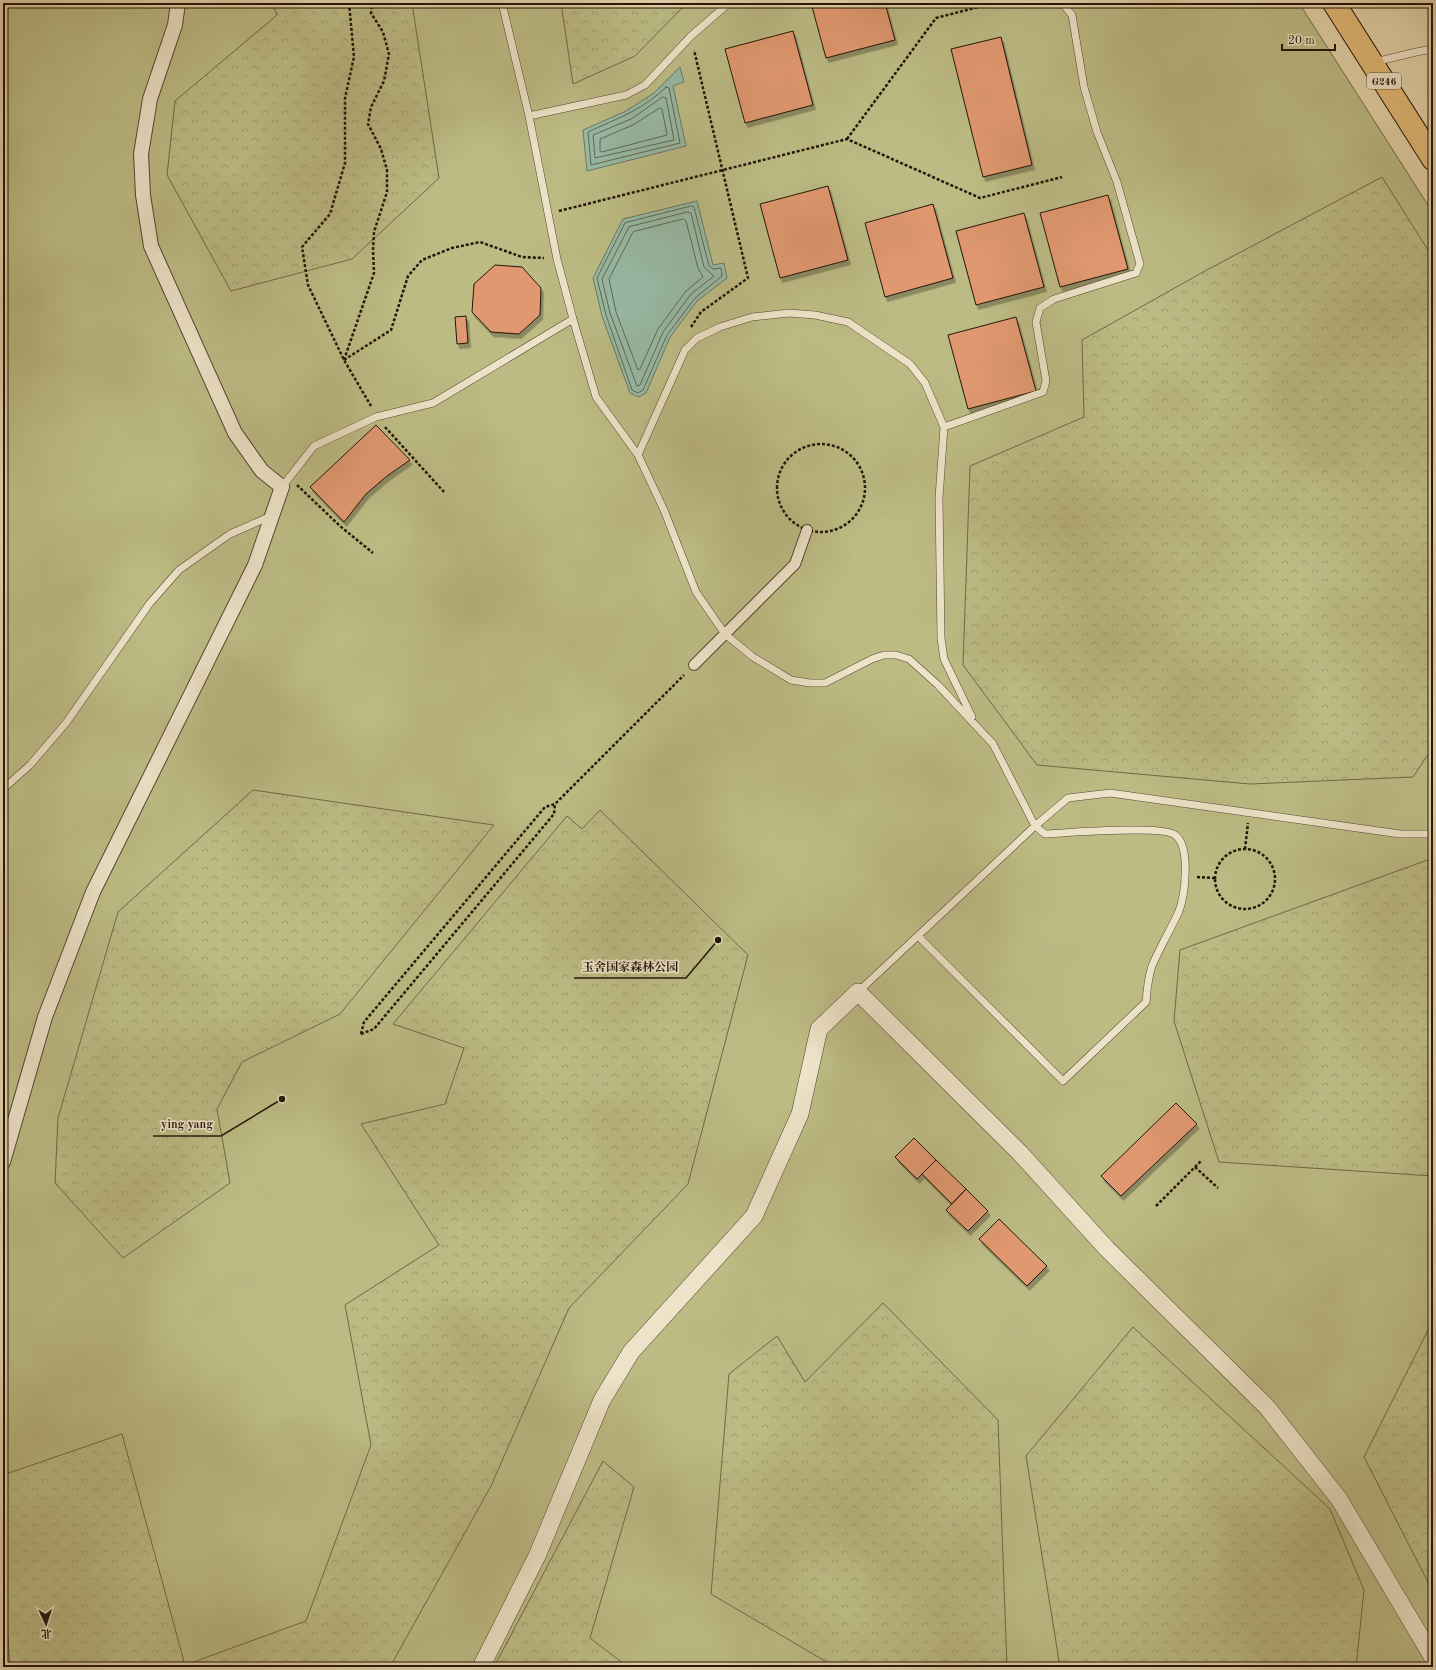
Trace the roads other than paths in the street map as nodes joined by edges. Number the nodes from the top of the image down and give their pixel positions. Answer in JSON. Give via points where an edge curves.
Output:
{"nodes":[{"id":1,"x":178,"y":3,"type":"edge"},
{"id":2,"x":502,"y":3,"type":"edge"},
{"id":3,"x":729,"y":3,"type":"edge"},
{"id":4,"x":1009,"y":3,"type":"edge"},
{"id":5,"x":1029,"y":3,"type":"edge"},
{"id":6,"x":1062,"y":3,"type":"edge"},
{"id":7,"x":1334,"y":3,"type":"edge"},
{"id":8,"x":1433,"y":49,"type":"edge"},
{"id":9,"x":1373,"y":63,"type":"junction"},
{"id":10,"x":529,"y":116,"type":"junction"},
{"id":11,"x":1433,"y":159,"type":"edge"},
{"id":12,"x":573,"y":319,"type":"junction"},
{"id":13,"x":944,"y":427,"type":"junction"},
{"id":14,"x":638,"y":455,"type":"junction"},
{"id":15,"x":285,"y":482,"type":"junction"},
{"id":16,"x":272,"y":516,"type":"junction"},
{"id":17,"x":807,"y":530,"type":"road end"},
{"id":18,"x":725,"y":634,"type":"junction"},
{"id":19,"x":694,"y":665,"type":"road end"},
{"id":20,"x":974,"y":723,"type":"junction"},
{"id":21,"x":3,"y":789,"type":"edge"},
{"id":22,"x":1035,"y":826,"type":"junction"},
{"id":23,"x":1433,"y":834,"type":"edge"},
{"id":24,"x":918,"y":936,"type":"junction"},
{"id":25,"x":858,"y":992,"type":"junction"},
{"id":26,"x":3,"y":1162,"type":"edge"},
{"id":27,"x":1433,"y":1658,"type":"edge"},
{"id":28,"x":481,"y":1667,"type":"edge"}],
"edges":[{"from":1,"to":15,"type":"street","via":[[176,25],[150,99],[141,154],[143,195],[151,246],[235,433],[262,471]]},
{"from":2,"to":10,"type":"lane"},
{"from":3,"to":10,"type":"lane","via":[[691,36],[645,86],[626,95]]},
{"from":4,"to":5,"type":"lane"},
{"from":6,"to":13,"type":"lane","via":[[1072,15],[1084,87],[1097,132],[1117,182],[1140,264],[1136,273],[1054,299],[1040,308],[1036,322],[1046,381],[1043,392]]},
{"from":7,"to":9,"type":"highway","number":"G246"},
{"from":8,"to":9,"type":"lane"},
{"from":9,"to":11,"type":"highway","number":"G246"},
{"from":10,"to":12,"type":"lane","via":[[557,259]]},
{"from":12,"to":14,"type":"lane","via":[[596,397]]},
{"from":12,"to":15,"type":"lane","via":[[433,403],[376,417],[314,446]]},
{"from":13,"to":14,"type":"lane","via":[[925,383],[910,364],[848,322],[796,313],[760,316],[720,326],[697,338],[685,350]]},
{"from":13,"to":20,"type":"lane","via":[[939,498],[941,638],[944,659]]},
{"from":14,"to":18,"type":"lane","via":[[664,510],[696,592]]},
{"from":15,"to":16,"type":"street"},
{"from":16,"to":21,"type":"lane","via":[[230,534],[179,570],[150,603],[66,723],[30,765]]},
{"from":16,"to":26,"type":"street","via":[[255,565],[93,892],[45,1017]]},
{"from":17,"to":18,"type":"street","via":[[795,564]]},
{"from":18,"to":19,"type":"street"},
{"from":18,"to":20,"type":"lane","via":[[753,657],[792,680],[810,683],[825,683],[884,655],[909,659]]},
{"from":20,"to":22,"type":"lane","via":[[993,744]]},
{"from":22,"to":23,"type":"lane","via":[[1068,798],[1110,793],[1400,834]]},
{"from":22,"to":24,"type":"lane"},
{"from":22,"to":24,"type":"lane","via":[[1045,834],[1123,830],[1165,831],[1175,834],[1181,840],[1184,851],[1184,894],[1152,967],[1146,1002],[1063,1081]]},
{"from":24,"to":25,"type":"lane"},
{"from":25,"to":27,"type":"street","via":[[1020,1153],[1107,1249],[1267,1407],[1339,1499]]},
{"from":25,"to":28,"type":"street","via":[[819,1029],[800,1114],[754,1216],[631,1352],[602,1400],[537,1556]]}]}
